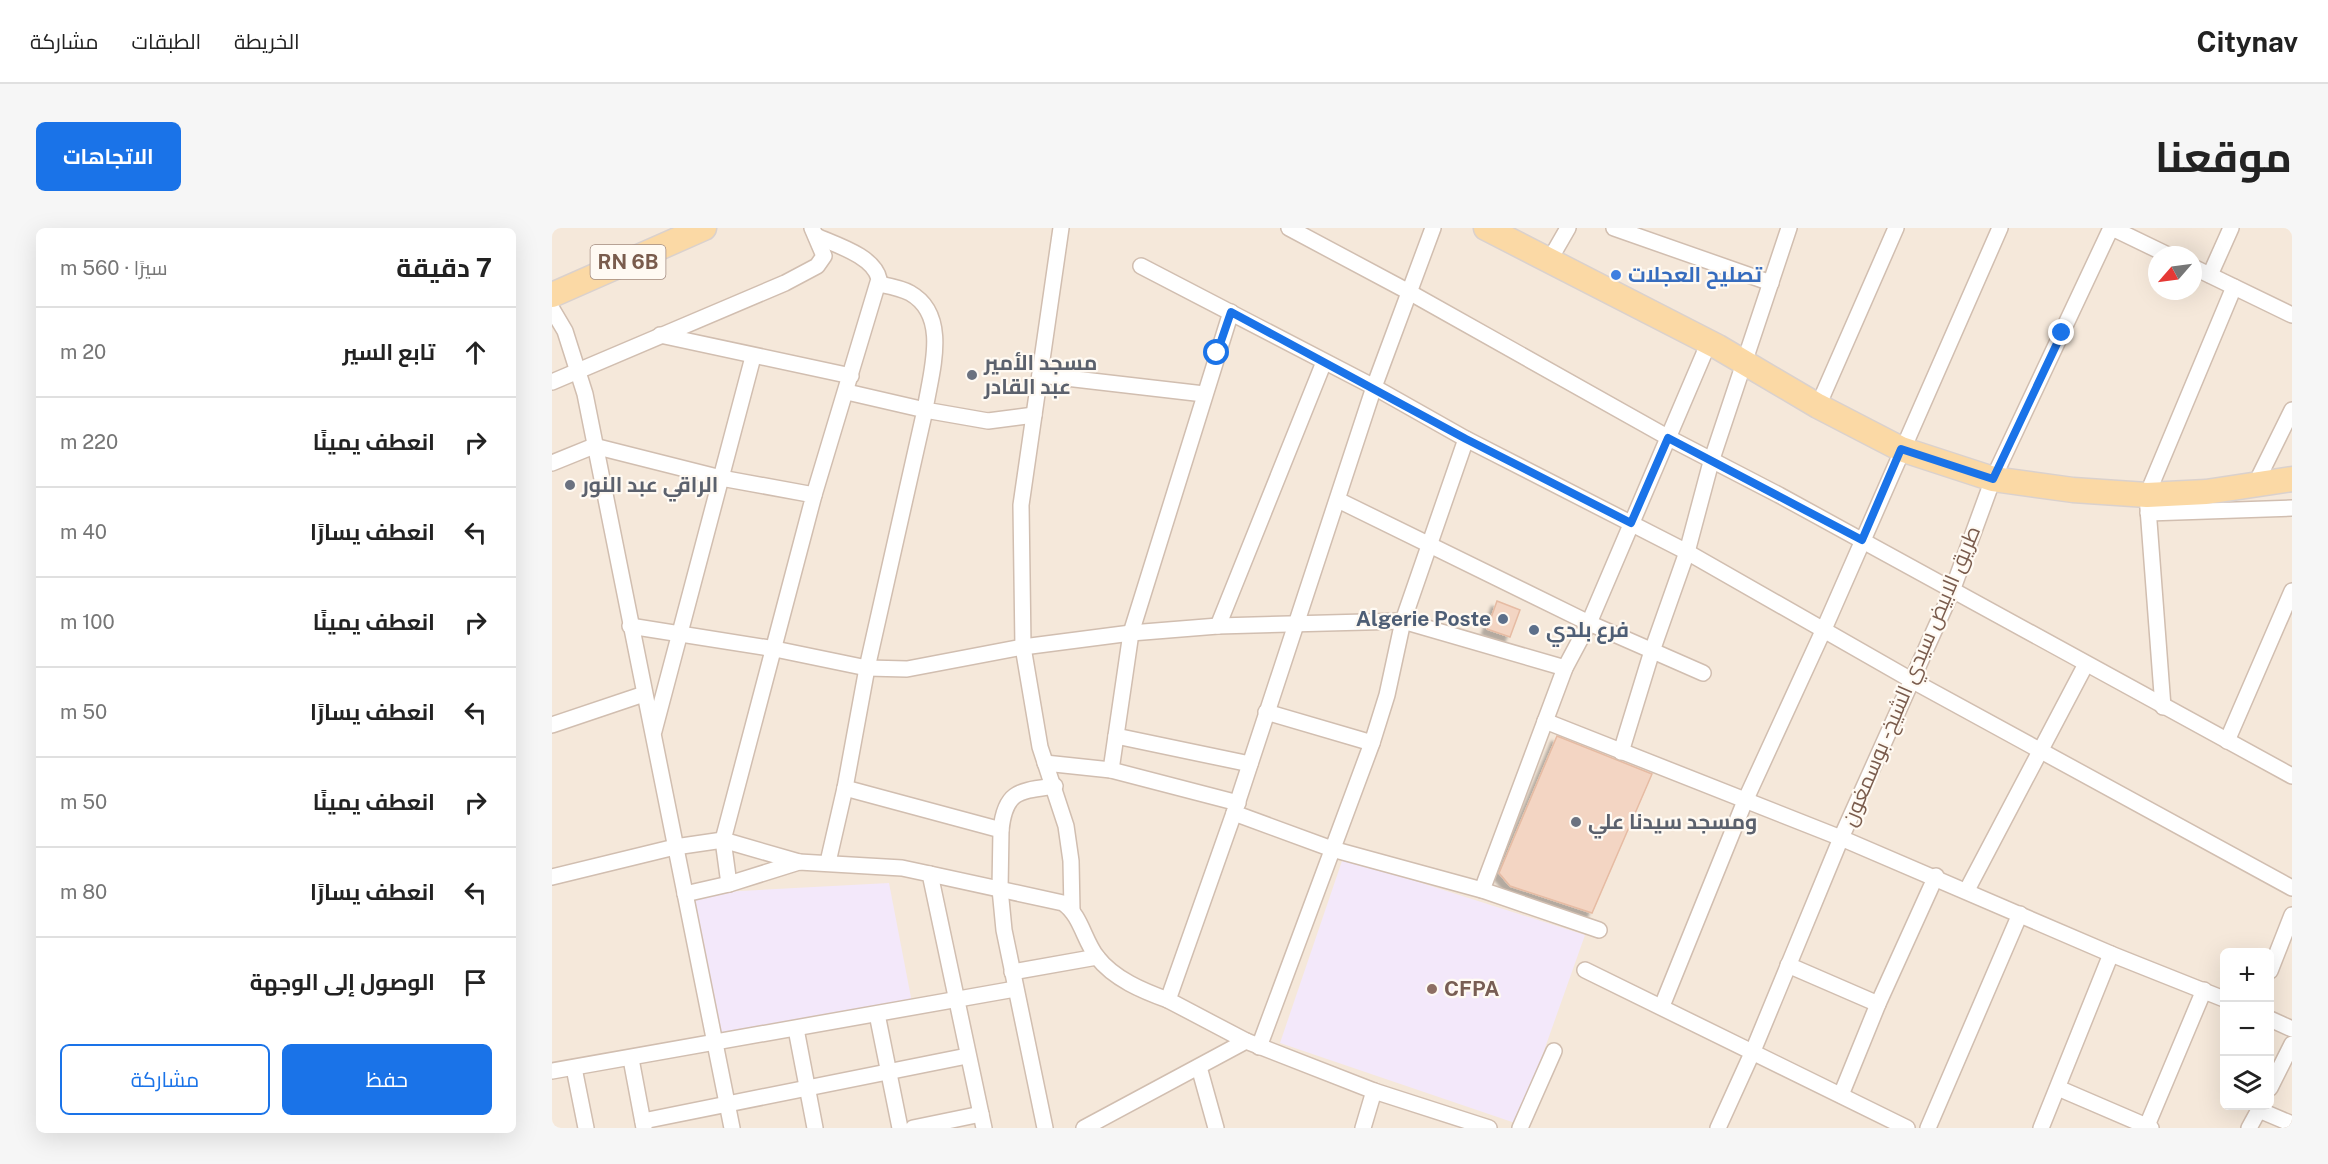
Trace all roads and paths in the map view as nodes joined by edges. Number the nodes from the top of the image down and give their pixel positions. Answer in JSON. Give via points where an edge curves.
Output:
{"nodes":[{"id":1,"x":704,"y":228,"type":"edge"},
{"id":2,"x":1061,"y":228,"type":"edge"},
{"id":3,"x":1289,"y":228,"type":"edge"},
{"id":4,"x":1433,"y":228,"type":"edge"},
{"id":5,"x":1486,"y":228,"type":"edge"},
{"id":6,"x":1568,"y":228,"type":"edge"},
{"id":7,"x":1614,"y":228,"type":"edge"},
{"id":8,"x":1789,"y":228,"type":"edge"},
{"id":9,"x":1896,"y":228,"type":"edge"},
{"id":10,"x":2000,"y":228,"type":"edge"},
{"id":11,"x":2112,"y":228,"type":"edge"},
{"id":12,"x":2231,"y":228,"type":"edge"},
{"id":13,"x":814,"y":232,"type":"edge"},
{"id":14,"x":2149,"y":246,"type":"edge"},
{"id":15,"x":1549,"y":261,"type":"junction"},
{"id":16,"x":1141,"y":266,"type":"dead end"},
{"id":17,"x":2202,"y":271,"type":"edge"},
{"id":18,"x":2210,"y":275,"type":"junction"},
{"id":19,"x":1771,"y":283,"type":"junction"},
{"id":20,"x":879,"y":284,"type":"junction"},
{"id":21,"x":2234,"y":287,"type":"junction"},
{"id":22,"x":1409,"y":292,"type":"junction"},
{"id":23,"x":552,"y":296,"type":"edge"},
{"id":24,"x":552,"y":309,"type":"edge"},
{"id":25,"x":1231,"y":312,"type":"junction"},
{"id":26,"x":2292,"y":315,"type":"edge"},
{"id":27,"x":660,"y":335,"type":"junction"},
{"id":28,"x":1709,"y":342,"type":"junction"},
{"id":29,"x":753,"y":357,"type":"junction"},
{"id":30,"x":1324,"y":362,"type":"junction"},
{"id":31,"x":1746,"y":362,"type":"junction"},
{"id":32,"x":578,"y":370,"type":"junction"},
{"id":33,"x":1040,"y":375,"type":"junction"},
{"id":34,"x":851,"y":376,"type":"junction"},
{"id":35,"x":552,"y":382,"type":"edge"},
{"id":36,"x":1374,"y":387,"type":"junction"},
{"id":37,"x":847,"y":392,"type":"junction"},
{"id":38,"x":1203,"y":394,"type":"junction"},
{"id":39,"x":1818,"y":406,"type":"junction"},
{"id":40,"x":925,"y":410,"type":"junction"},
{"id":41,"x":2292,"y":410,"type":"edge"},
{"id":42,"x":1034,"y":415,"type":"junction"},
{"id":43,"x":1668,"y":438,"type":"junction"},
{"id":44,"x":1466,"y":439,"type":"junction"},
{"id":45,"x":594,"y":447,"type":"junction"},
{"id":46,"x":1901,"y":449,"type":"junction"},
{"id":47,"x":1711,"y":462,"type":"junction"},
{"id":48,"x":552,"y":463,"type":"edge"},
{"id":49,"x":721,"y":478,"type":"junction"},
{"id":50,"x":1993,"y":479,"type":"junction"},
{"id":51,"x":2292,"y":479,"type":"edge"},
{"id":52,"x":2255,"y":485,"type":"junction"},
{"id":53,"x":814,"y":495,"type":"junction"},
{"id":54,"x":1338,"y":500,"type":"junction"},
{"id":55,"x":2148,"y":504,"type":"junction"},
{"id":56,"x":2292,"y":508,"type":"edge"},
{"id":57,"x":1631,"y":523,"type":"junction"},
{"id":58,"x":1862,"y":540,"type":"junction"},
{"id":59,"x":1430,"y":547,"type":"junction"},
{"id":60,"x":1687,"y":552,"type":"junction"},
{"id":61,"x":1952,"y":591,"type":"junction"},
{"id":62,"x":2292,"y":591,"type":"edge"},
{"id":63,"x":1402,"y":621,"type":"junction"},
{"id":64,"x":1296,"y":623,"type":"junction"},
{"id":65,"x":1589,"y":623,"type":"junction"},
{"id":66,"x":630,"y":626,"type":"junction"},
{"id":67,"x":1218,"y":626,"type":"junction"},
{"id":68,"x":1824,"y":629,"type":"junction"},
{"id":69,"x":1131,"y":633,"type":"junction"},
{"id":70,"x":679,"y":634,"type":"junction"},
{"id":71,"x":1023,"y":648,"type":"junction"},
{"id":72,"x":775,"y":650,"type":"junction"},
{"id":73,"x":1652,"y":651,"type":"junction"},
{"id":74,"x":2086,"y":664,"type":"junction"},
{"id":75,"x":867,"y":668,"type":"junction"},
{"id":76,"x":1565,"y":668,"type":"junction"},
{"id":77,"x":1703,"y":674,"type":"dead end"},
{"id":78,"x":1913,"y":681,"type":"junction"},
{"id":79,"x":644,"y":694,"type":"junction"},
{"id":80,"x":2163,"y":707,"type":"junction"},
{"id":81,"x":1266,"y":712,"type":"junction"},
{"id":82,"x":1545,"y":721,"type":"junction"},
{"id":83,"x":552,"y":725,"type":"edge"},
{"id":84,"x":1116,"y":736,"type":"junction"},
{"id":85,"x":652,"y":737,"type":"junction"},
{"id":86,"x":2227,"y":741,"type":"junction"},
{"id":87,"x":1372,"y":743,"type":"junction"},
{"id":88,"x":2041,"y":749,"type":"junction"},
{"id":89,"x":1621,"y":752,"type":"junction"},
{"id":90,"x":1045,"y":763,"type":"junction"},
{"id":91,"x":1250,"y":764,"type":"junction"},
{"id":92,"x":1111,"y":770,"type":"junction"},
{"id":93,"x":2292,"y":776,"type":"edge"},
{"id":94,"x":1054,"y":786,"type":"junction"},
{"id":95,"x":845,"y":788,"type":"junction"},
{"id":96,"x":1745,"y":801,"type":"junction"},
{"id":97,"x":1236,"y":808,"type":"junction"},
{"id":98,"x":1001,"y":830,"type":"junction"},
{"id":99,"x":1841,"y":838,"type":"junction"},
{"id":100,"x":723,"y":840,"type":"junction"},
{"id":101,"x":675,"y":847,"type":"junction"},
{"id":102,"x":1332,"y":849,"type":"junction"},
{"id":103,"x":799,"y":862,"type":"junction"},
{"id":104,"x":828,"y":862,"type":"junction"},
{"id":105,"x":930,"y":874,"type":"junction"},
{"id":106,"x":1936,"y":876,"type":"junction"},
{"id":107,"x":552,"y":878,"type":"edge"},
{"id":108,"x":729,"y":884,"type":"junction"},
{"id":109,"x":2292,"y":888,"type":"edge"},
{"id":110,"x":1000,"y":889,"type":"junction"},
{"id":111,"x":1482,"y":890,"type":"junction"},
{"id":112,"x":1967,"y":890,"type":"junction"},
{"id":113,"x":685,"y":894,"type":"junction"},
{"id":114,"x":1072,"y":911,"type":"junction"},
{"id":115,"x":2020,"y":914,"type":"junction"},
{"id":116,"x":2292,"y":915,"type":"edge"},
{"id":117,"x":1599,"y":930,"type":"dead end"},
{"id":118,"x":2111,"y":954,"type":"junction"},
{"id":119,"x":1097,"y":957,"type":"junction"},
{"id":120,"x":2274,"y":961,"type":"edge"},
{"id":121,"x":1788,"y":965,"type":"junction"},
{"id":122,"x":1585,"y":970,"type":"dead end"},
{"id":123,"x":1012,"y":972,"type":"junction"},
{"id":124,"x":1015,"y":989,"type":"junction"},
{"id":125,"x":2204,"y":990,"type":"junction"},
{"id":126,"x":2220,"y":997,"type":"edge"},
{"id":127,"x":956,"y":1000,"type":"junction"},
{"id":128,"x":1168,"y":1000,"type":"junction"},
{"id":129,"x":1878,"y":1004,"type":"junction"},
{"id":130,"x":1662,"y":1006,"type":"junction"},
{"id":131,"x":877,"y":1014,"type":"junction"},
{"id":132,"x":2274,"y":1021,"type":"edge"},
{"id":133,"x":795,"y":1029,"type":"junction"},
{"id":134,"x":2292,"y":1029,"type":"edge"},
{"id":135,"x":716,"y":1042,"type":"junction"},
{"id":136,"x":1253,"y":1044,"type":"junction"},
{"id":137,"x":2292,"y":1044,"type":"edge"},
{"id":138,"x":1554,"y":1051,"type":"dead end"},
{"id":139,"x":1754,"y":1051,"type":"junction"},
{"id":140,"x":967,"y":1056,"type":"junction"},
{"id":141,"x":631,"y":1059,"type":"junction"},
{"id":142,"x":1199,"y":1067,"type":"junction"},
{"id":143,"x":574,"y":1068,"type":"junction"},
{"id":144,"x":552,"y":1071,"type":"edge"},
{"id":145,"x":889,"y":1074,"type":"junction"},
{"id":146,"x":2274,"y":1080,"type":"edge"},
{"id":147,"x":2058,"y":1088,"type":"junction"},
{"id":148,"x":807,"y":1090,"type":"junction"},
{"id":149,"x":1374,"y":1091,"type":"junction"},
{"id":150,"x":1841,"y":1095,"type":"junction"},
{"id":151,"x":728,"y":1105,"type":"junction"},
{"id":152,"x":2259,"y":1110,"type":"edge"},
{"id":153,"x":2264,"y":1110,"type":"edge"},
{"id":154,"x":982,"y":1121,"type":"edge"},
{"id":155,"x":2292,"y":1124,"type":"edge"},
{"id":156,"x":643,"y":1125,"type":"edge"},
{"id":157,"x":2148,"y":1127,"type":"edge"},
{"id":158,"x":586,"y":1128,"type":"edge"},
{"id":159,"x":732,"y":1128,"type":"edge"},
{"id":160,"x":815,"y":1128,"type":"edge"},
{"id":161,"x":900,"y":1128,"type":"edge"},
{"id":162,"x":913,"y":1128,"type":"edge"},
{"id":163,"x":1045,"y":1128,"type":"edge"},
{"id":164,"x":1084,"y":1128,"type":"edge"},
{"id":165,"x":1216,"y":1128,"type":"edge"},
{"id":166,"x":1363,"y":1128,"type":"edge"},
{"id":167,"x":1489,"y":1128,"type":"edge"},
{"id":168,"x":1520,"y":1128,"type":"edge"},
{"id":169,"x":1718,"y":1128,"type":"edge"},
{"id":170,"x":1907,"y":1128,"type":"edge"},
{"id":171,"x":1928,"y":1128,"type":"edge"},
{"id":172,"x":2041,"y":1128,"type":"edge"},
{"id":173,"x":2249,"y":1128,"type":"edge"}],
"edges":[{"from":1,"to":23,"type":"main road","number":"RN 6B"},
{"from":2,"to":33,"type":"street"},
{"from":3,"to":22,"type":"street"},
{"from":4,"to":22,"type":"street"},
{"from":5,"to":15,"type":"main road"},
{"from":6,"to":15,"type":"street"},
{"from":7,"to":19,"type":"street"},
{"from":8,"to":19,"type":"street"},
{"from":9,"to":39,"type":"street"},
{"from":10,"to":46,"type":"street"},
{"from":11,"to":14,"type":"street"},
{"from":11,"to":50,"type":"street","name":"طريق الابيض سيدي الشيخ - بوسمغون"},
{"from":12,"to":18,"type":"street"},
{"from":13,"to":20,"type":"street","via":[[868,262],[877,273]]},
{"from":13,"to":27,"type":"street","via":[[824,256],[817,266]]},
{"from":15,"to":28,"type":"main road"},
{"from":16,"to":25,"type":"street"},
{"from":17,"to":18,"type":"street"},
{"from":18,"to":21,"type":"street"},
{"from":19,"to":31,"type":"street"},
{"from":20,"to":34,"type":"street"},
{"from":20,"to":40,"type":"street","via":[[911,293],[933,324],[935,347]]},
{"from":21,"to":26,"type":"street"},
{"from":21,"to":55,"type":"street"},
{"from":22,"to":36,"type":"street"},
{"from":22,"to":43,"type":"street"},
{"from":24,"to":32,"type":"street","via":[[565,331]]},
{"from":25,"to":30,"type":"street"},
{"from":25,"to":38,"type":"street"},
{"from":27,"to":29,"type":"street"},
{"from":27,"to":32,"type":"street"},
{"from":28,"to":31,"type":"main road"},
{"from":28,"to":43,"type":"street"},
{"from":29,"to":34,"type":"street"},
{"from":29,"to":49,"type":"street"},
{"from":30,"to":36,"type":"street"},
{"from":30,"to":67,"type":"street"},
{"from":31,"to":39,"type":"main road"},
{"from":31,"to":47,"type":"street"},
{"from":32,"to":35,"type":"street"},
{"from":32,"to":45,"type":"street"},
{"from":33,"to":38,"type":"street"},
{"from":33,"to":42,"type":"street"},
{"from":34,"to":37,"type":"street"},
{"from":36,"to":44,"type":"street"},
{"from":36,"to":54,"type":"street"},
{"from":37,"to":40,"type":"street"},
{"from":37,"to":53,"type":"street"},
{"from":38,"to":69,"type":"street"},
{"from":39,"to":46,"type":"main road"},
{"from":40,"to":42,"type":"street","via":[[988,421]]},
{"from":40,"to":75,"type":"street"},
{"from":41,"to":52,"type":"street"},
{"from":42,"to":71,"type":"street","via":[[1021,505]]},
{"from":43,"to":47,"type":"street"},
{"from":43,"to":57,"type":"street"},
{"from":44,"to":57,"type":"street"},
{"from":44,"to":59,"type":"street"},
{"from":45,"to":48,"type":"street"},
{"from":45,"to":49,"type":"street"},
{"from":45,"to":66,"type":"street"},
{"from":46,"to":50,"type":"main road"},
{"from":46,"to":58,"type":"street"},
{"from":47,"to":58,"type":"street"},
{"from":47,"to":60,"type":"street"},
{"from":49,"to":53,"type":"street"},
{"from":49,"to":70,"type":"street"},
{"from":50,"to":55,"type":"main road"},
{"from":50,"to":61,"type":"street","name":"طريق الابيض سيدي الشيخ - بوسمغون"},
{"from":51,"to":52,"type":"main road"},
{"from":52,"to":55,"type":"main road"},
{"from":53,"to":72,"type":"street"},
{"from":54,"to":59,"type":"street"},
{"from":54,"to":64,"type":"street"},
{"from":55,"to":56,"type":"street"},
{"from":55,"to":80,"type":"street"},
{"from":57,"to":60,"type":"street"},
{"from":57,"to":65,"type":"street"},
{"from":58,"to":61,"type":"street"},
{"from":58,"to":68,"type":"street"},
{"from":59,"to":63,"type":"street"},
{"from":59,"to":65,"type":"street"},
{"from":60,"to":68,"type":"street"},
{"from":60,"to":73,"type":"street"},
{"from":61,"to":74,"type":"street"},
{"from":61,"to":78,"type":"street","name":"طريق الابيض سيدي الشيخ - بوسمغون"},
{"from":62,"to":86,"type":"street"},
{"from":63,"to":64,"type":"street"},
{"from":63,"to":76,"type":"street"},
{"from":63,"to":87,"type":"street"},
{"from":64,"to":67,"type":"street"},
{"from":64,"to":81,"type":"street"},
{"from":65,"to":73,"type":"street"},
{"from":65,"to":76,"type":"street"},
{"from":66,"to":70,"type":"street"},
{"from":66,"to":79,"type":"street"},
{"from":67,"to":69,"type":"street"},
{"from":68,"to":78,"type":"street"},
{"from":68,"to":96,"type":"street"},
{"from":69,"to":71,"type":"street"},
{"from":69,"to":84,"type":"street"},
{"from":70,"to":72,"type":"street"},
{"from":70,"to":85,"type":"street"},
{"from":71,"to":75,"type":"street","via":[[907,669]]},
{"from":71,"to":90,"type":"street"},
{"from":72,"to":75,"type":"street"},
{"from":72,"to":100,"type":"street"},
{"from":73,"to":77,"type":"street"},
{"from":73,"to":89,"type":"street"},
{"from":74,"to":80,"type":"street"},
{"from":74,"to":88,"type":"street"},
{"from":75,"to":95,"type":"street"},
{"from":76,"to":82,"type":"street"},
{"from":78,"to":88,"type":"street"},
{"from":78,"to":99,"type":"street","name":"طريق الابيض سيدي الشيخ - بوسمغون"},
{"from":79,"to":83,"type":"street"},
{"from":79,"to":85,"type":"street"},
{"from":80,"to":86,"type":"street"},
{"from":81,"to":87,"type":"street"},
{"from":81,"to":91,"type":"street"},
{"from":82,"to":89,"type":"street"},
{"from":82,"to":111,"type":"street"},
{"from":84,"to":91,"type":"street"},
{"from":84,"to":92,"type":"street"},
{"from":85,"to":101,"type":"street"},
{"from":86,"to":93,"type":"street"},
{"from":87,"to":102,"type":"street"},
{"from":88,"to":109,"type":"street"},
{"from":88,"to":112,"type":"street"},
{"from":89,"to":96,"type":"street"},
{"from":90,"to":92,"type":"street"},
{"from":90,"to":94,"type":"street"},
{"from":91,"to":97,"type":"street"},
{"from":92,"to":97,"type":"street"},
{"from":94,"to":98,"type":"street","via":[[1014,795],[1005,808]]},
{"from":94,"to":114,"type":"street","via":[[1069,841]]},
{"from":95,"to":98,"type":"street"},
{"from":95,"to":104,"type":"street"},
{"from":96,"to":99,"type":"street"},
{"from":96,"to":130,"type":"street"},
{"from":97,"to":102,"type":"street"},
{"from":97,"to":128,"type":"street"},
{"from":98,"to":110,"type":"street"},
{"from":99,"to":106,"type":"street"},
{"from":99,"to":121,"type":"street","name":"طريق الابيض سيدي الشيخ - بوسمغون"},
{"from":100,"to":101,"type":"street"},
{"from":100,"to":103,"type":"street"},
{"from":100,"to":108,"type":"street"},
{"from":101,"to":107,"type":"street"},
{"from":101,"to":113,"type":"street"},
{"from":102,"to":111,"type":"street"},
{"from":102,"to":136,"type":"street"},
{"from":103,"to":104,"type":"street"},
{"from":103,"to":108,"type":"street"},
{"from":104,"to":105,"type":"street"},
{"from":105,"to":110,"type":"street"},
{"from":105,"to":127,"type":"street"},
{"from":106,"to":112,"type":"street"},
{"from":106,"to":129,"type":"street"},
{"from":108,"to":113,"type":"street"},
{"from":110,"to":114,"type":"street","via":[[1058,901]]},
{"from":110,"to":123,"type":"street"},
{"from":111,"to":117,"type":"street"},
{"from":112,"to":115,"type":"street"},
{"from":113,"to":135,"type":"street"},
{"from":114,"to":119,"type":"street"},
{"from":115,"to":118,"type":"street"},
{"from":115,"to":171,"type":"street"},
{"from":116,"to":120,"type":"street"},
{"from":118,"to":125,"type":"street"},
{"from":118,"to":147,"type":"street"},
{"from":119,"to":123,"type":"street"},
{"from":119,"to":128,"type":"street","via":[[1131,984]]},
{"from":121,"to":129,"type":"street"},
{"from":121,"to":139,"type":"street","name":"طريق الابيض سيدي الشيخ - بوسمغون"},
{"from":122,"to":130,"type":"street"},
{"from":123,"to":124,"type":"street"},
{"from":124,"to":127,"type":"street"},
{"from":124,"to":163,"type":"street"},
{"from":125,"to":126,"type":"street"},
{"from":125,"to":157,"type":"street"},
{"from":127,"to":131,"type":"street"},
{"from":127,"to":140,"type":"street"},
{"from":128,"to":136,"type":"street"},
{"from":129,"to":150,"type":"street"},
{"from":130,"to":139,"type":"street"},
{"from":131,"to":133,"type":"street"},
{"from":131,"to":145,"type":"street"},
{"from":132,"to":134,"type":"street"},
{"from":133,"to":135,"type":"street"},
{"from":133,"to":148,"type":"street"},
{"from":135,"to":141,"type":"street"},
{"from":135,"to":151,"type":"street"},
{"from":136,"to":142,"type":"street"},
{"from":136,"to":149,"type":"street"},
{"from":137,"to":146,"type":"street"},
{"from":138,"to":168,"type":"street"},
{"from":139,"to":150,"type":"street"},
{"from":139,"to":169,"type":"street","name":"طريق الابيض سيدي الشيخ - بوسمغون"},
{"from":140,"to":145,"type":"street"},
{"from":140,"to":154,"type":"street"},
{"from":141,"to":143,"type":"street"},
{"from":141,"to":156,"type":"street"},
{"from":142,"to":164,"type":"street"},
{"from":142,"to":165,"type":"street"},
{"from":143,"to":144,"type":"street"},
{"from":143,"to":158,"type":"street"},
{"from":145,"to":148,"type":"street"},
{"from":145,"to":161,"type":"street"},
{"from":147,"to":157,"type":"street"},
{"from":147,"to":172,"type":"street"},
{"from":148,"to":151,"type":"street"},
{"from":148,"to":160,"type":"street"},
{"from":149,"to":166,"type":"street"},
{"from":149,"to":167,"type":"street"},
{"from":150,"to":170,"type":"street"},
{"from":151,"to":156,"type":"street"},
{"from":151,"to":159,"type":"street"},
{"from":152,"to":173,"type":"street"},
{"from":153,"to":155,"type":"street"},
{"from":154,"to":162,"type":"street"}]}
